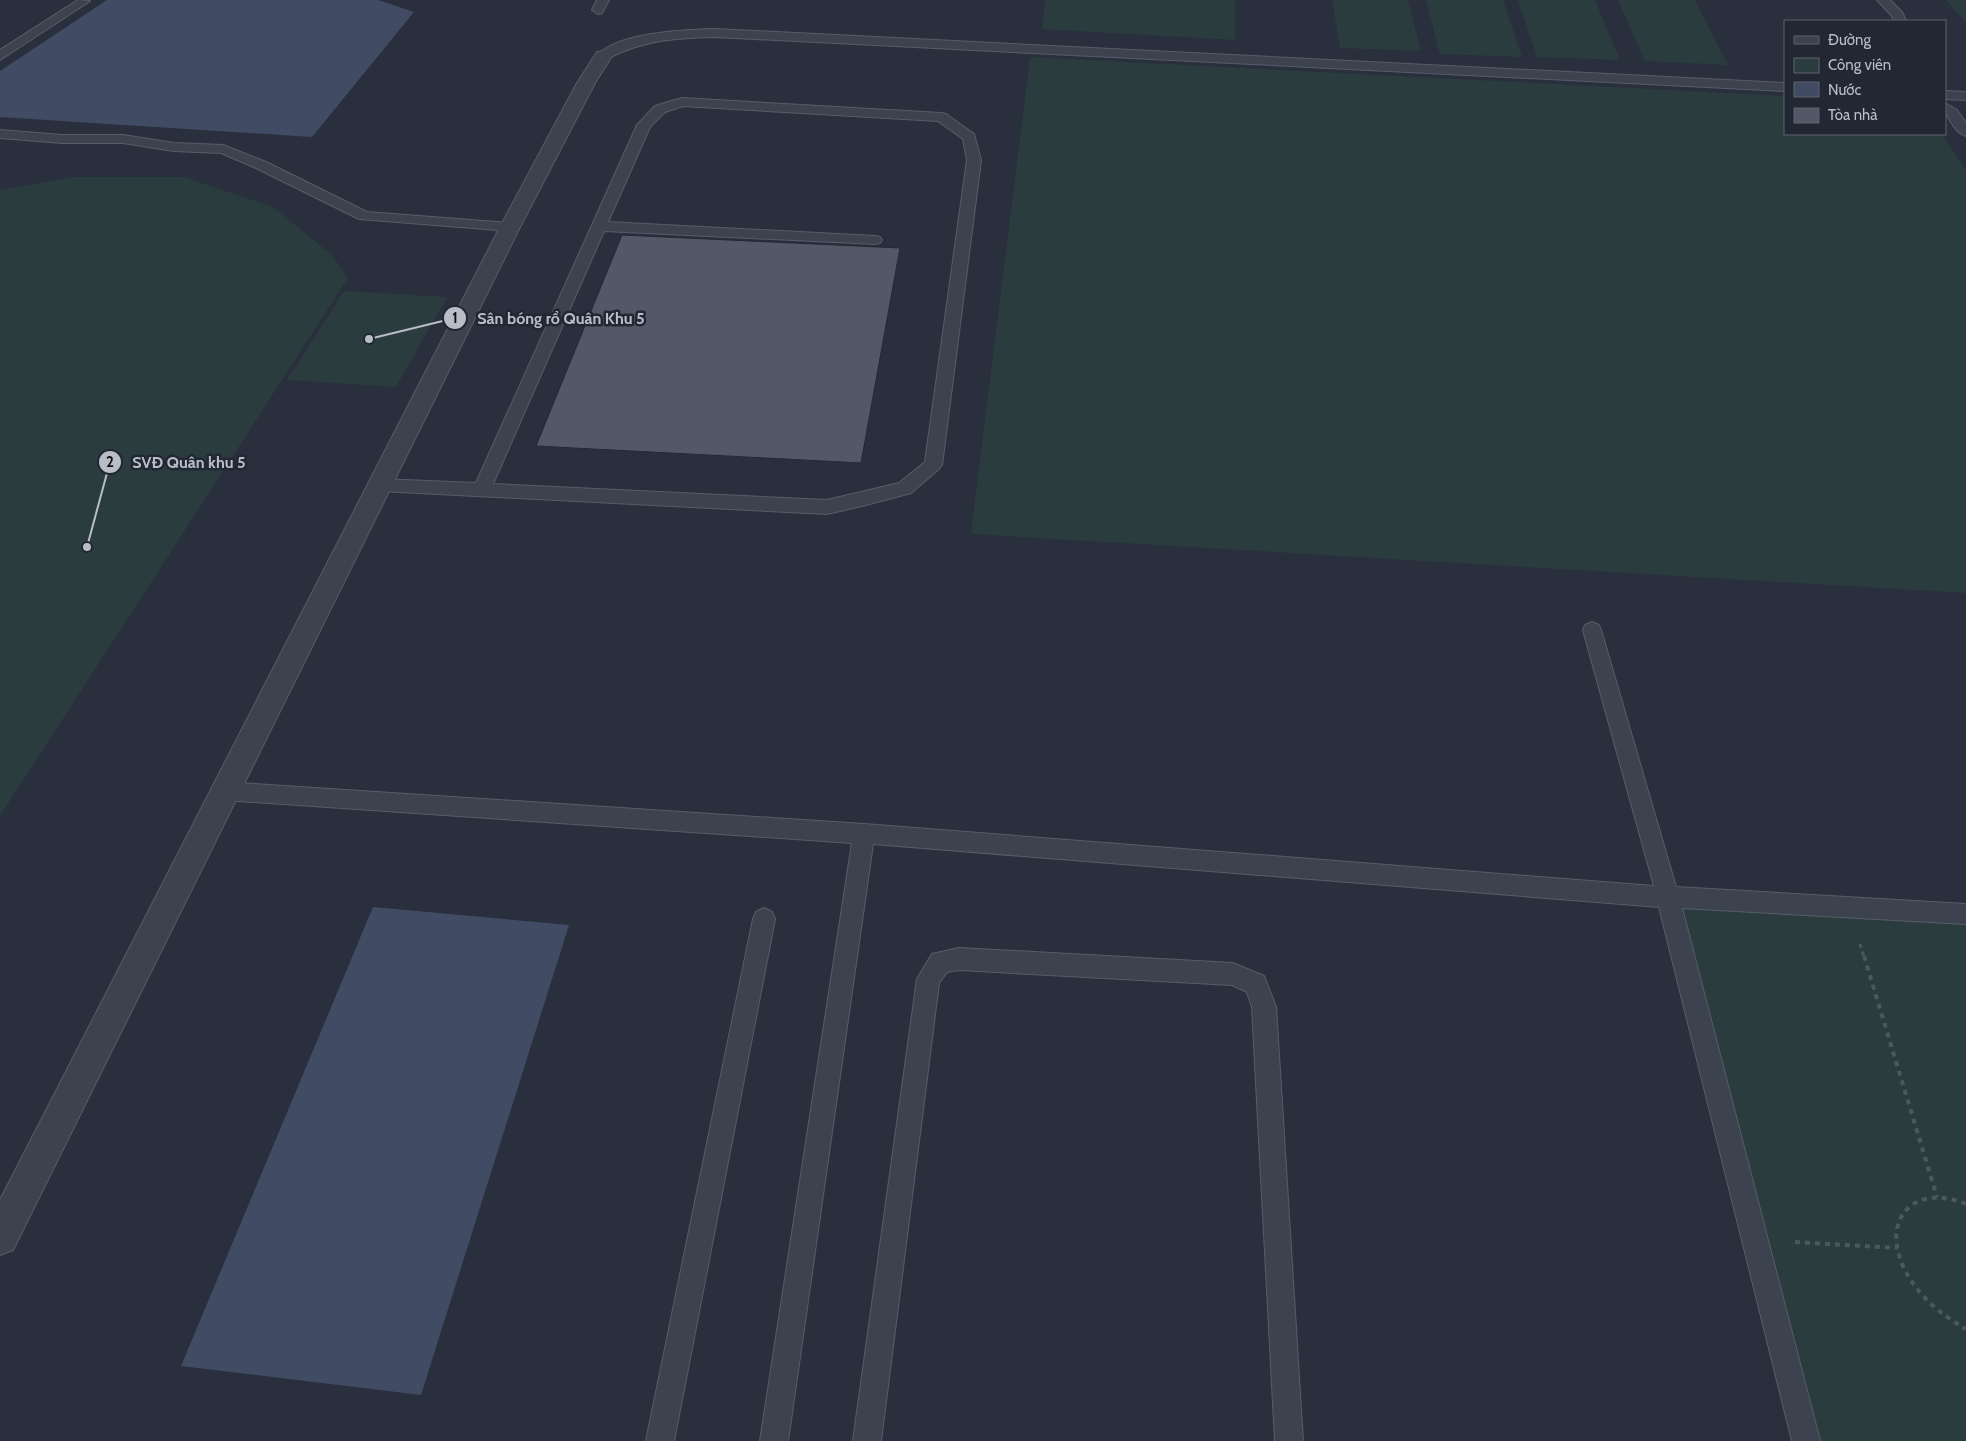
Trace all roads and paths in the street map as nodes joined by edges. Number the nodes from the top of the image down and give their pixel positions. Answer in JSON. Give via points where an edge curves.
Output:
{"nodes":[{"id":1,"x":1883,"y":0,"type":"edge"},
{"id":2,"x":84,"y":1,"type":"edge"},
{"id":3,"x":1900,"y":20,"type":"edge"},
{"id":4,"x":0,"y":56,"type":"edge"},
{"id":5,"x":603,"y":56,"type":"joint"},
{"id":6,"x":1784,"y":87,"type":"edge"},
{"id":7,"x":1946,"y":95,"type":"edge"},
{"id":8,"x":1966,"y":96,"type":"edge"},
{"id":9,"x":1946,"y":109,"type":"edge"},
{"id":10,"x":1966,"y":132,"type":"edge"},
{"id":11,"x":0,"y":134,"type":"edge"},
{"id":12,"x":600,"y":226,"type":"junction"},
{"id":13,"x":510,"y":227,"type":"junction"},
{"id":14,"x":875,"y":240,"type":"dead end"},
{"id":15,"x":380,"y":485,"type":"junction"},
{"id":16,"x":482,"y":490,"type":"junction"},
{"id":17,"x":1592,"y":630,"type":"dead end"},
{"id":18,"x":225,"y":791,"type":"junction"},
{"id":19,"x":864,"y":834,"type":"junction"},
{"id":20,"x":1668,"y":897,"type":"junction"},
{"id":21,"x":1850,"y":907,"type":"junction"},
{"id":22,"x":1966,"y":914,"type":"edge"},
{"id":23,"x":764,"y":919,"type":"dead end"},
{"id":24,"x":1937,"y":1197,"type":"junction"},
{"id":25,"x":1966,"y":1204,"type":"edge"},
{"id":26,"x":0,"y":1237,"type":"edge"},
{"id":27,"x":1755,"y":1240,"type":"junction"},
{"id":28,"x":1897,"y":1248,"type":"junction"},
{"id":29,"x":1966,"y":1329,"type":"edge"},
{"id":30,"x":660,"y":1441,"type":"edge"},
{"id":31,"x":774,"y":1441,"type":"edge"},
{"id":32,"x":867,"y":1441,"type":"edge"},
{"id":33,"x":1289,"y":1441,"type":"edge"},
{"id":34,"x":1806,"y":1441,"type":"edge"}],
"edges":[{"from":1,"to":3,"type":"lane"},
{"from":2,"to":4,"type":"lane"},
{"from":5,"to":6,"type":"lane","via":[[647,37],[716,34]]},
{"from":5,"to":13,"type":"street"},
{"from":7,"to":8,"type":"lane"},
{"from":9,"to":10,"type":"lane"},
{"from":11,"to":13,"type":"lane","via":[[123,139],[223,149],[364,216]]},
{"from":12,"to":14,"type":"lane"},
{"from":12,"to":16,"type":"lane"},
{"from":12,"to":16,"type":"lane","via":[[644,125],[660,109],[682,102],[941,117],[969,137],[974,160],[933,465],[905,488],[827,507]]},
{"from":13,"to":15,"type":"street"},
{"from":15,"to":16,"type":"lane"},
{"from":15,"to":18,"type":"street"},
{"from":17,"to":20,"type":"lane"},
{"from":18,"to":19,"type":"lane"},
{"from":18,"to":26,"type":"street"},
{"from":19,"to":20,"type":"lane"},
{"from":19,"to":31,"type":"lane"},
{"from":20,"to":21,"type":"lane"},
{"from":20,"to":27,"type":"lane"},
{"from":21,"to":22,"type":"lane"},
{"from":21,"to":24,"type":"path"},
{"from":23,"to":30,"type":"lane"},
{"from":24,"to":25,"type":"path"},
{"from":24,"to":28,"type":"path","via":[[1918,1200],[1904,1210],[1897,1226]]},
{"from":27,"to":28,"type":"path"},
{"from":27,"to":34,"type":"lane"},
{"from":28,"to":29,"type":"path","via":[[1904,1271],[1920,1294],[1941,1314]]},
{"from":32,"to":33,"type":"lane","via":[[928,979],[940,962],[959,959],[1233,974],[1256,984],[1264,1007]]}]}
